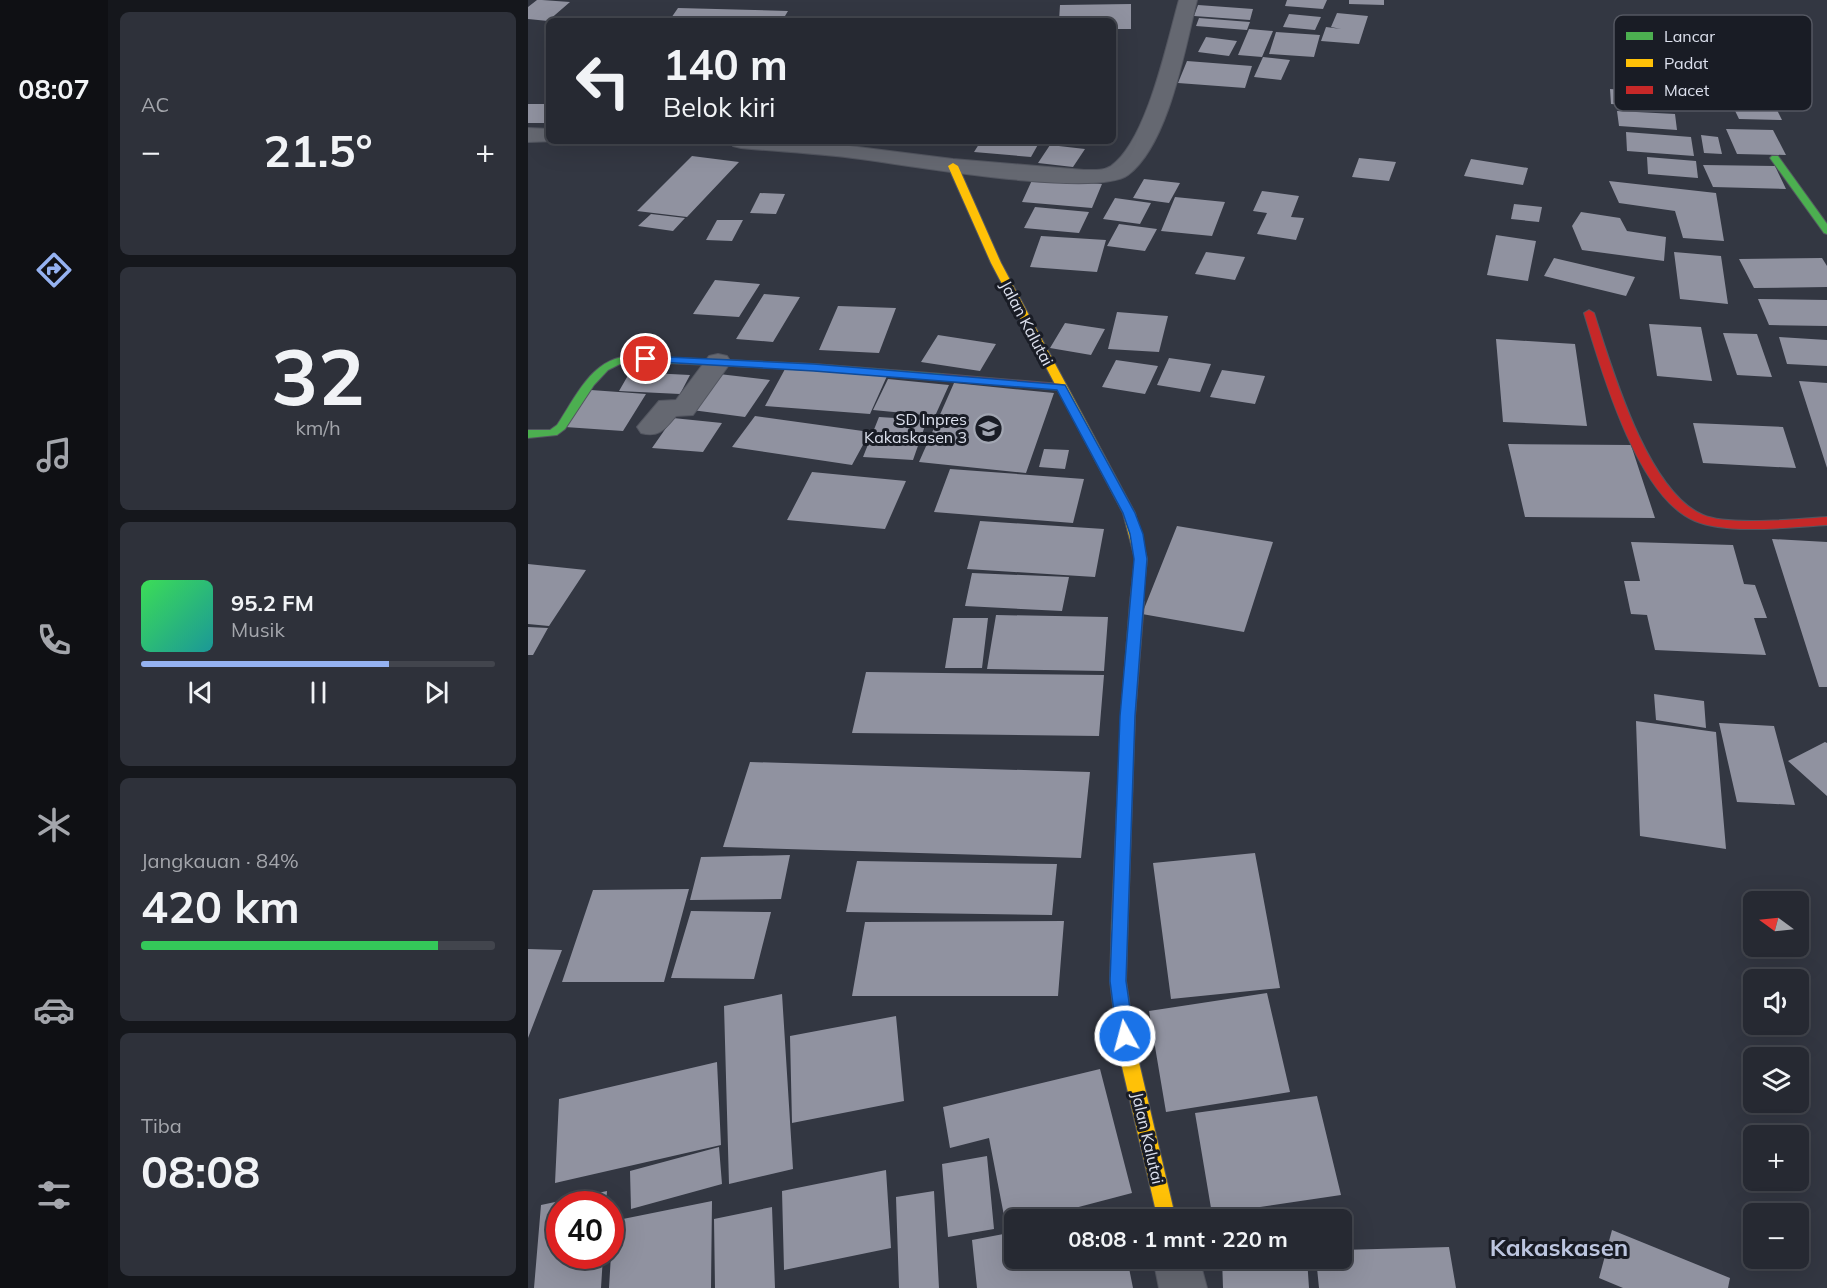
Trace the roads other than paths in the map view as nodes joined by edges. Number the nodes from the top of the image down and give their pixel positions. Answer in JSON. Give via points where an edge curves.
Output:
{"nodes":[{"id":1,"x":1188,"y":0,"type":"edge"},
{"id":2,"x":528,"y":135,"type":"edge"},
{"id":3,"x":546,"y":136,"type":"edge"},
{"id":4,"x":772,"y":144,"type":"edge"},
{"id":5,"x":1775,"y":158,"type":"dead end"},
{"id":6,"x":953,"y":166,"type":"junction"},
{"id":7,"x":1827,"y":231,"type":"edge"},
{"id":8,"x":1589,"y":313,"type":"dead end"},
{"id":9,"x":718,"y":362,"type":"junction"},
{"id":10,"x":1061,"y":387,"type":"junction"},
{"id":11,"x":651,"y":427,"type":"dead end"},
{"id":12,"x":528,"y":434,"type":"edge"},
{"id":13,"x":1827,"y":521,"type":"edge"},
{"id":14,"x":1164,"y":1209,"type":"edge"},
{"id":15,"x":1179,"y":1269,"type":"edge"},
{"id":16,"x":1184,"y":1288,"type":"edge"}],
"edges":[{"from":1,"to":6,"type":"street","via":[[1158,111],[1130,161],[1118,171],[1084,177]]},
{"from":2,"to":3,"type":"street"},
{"from":4,"to":6,"type":"street"},
{"from":5,"to":7,"type":"street"},
{"from":6,"to":10,"type":"street","name":"Jalan Kalutai","via":[[996,263]]},
{"from":8,"to":13,"type":"street","via":[[1621,409],[1654,473],[1679,504],[1706,520],[1765,525]]},
{"from":9,"to":10,"type":"street"},
{"from":9,"to":11,"type":"street","via":[[683,409],[669,407]]},
{"from":9,"to":12,"type":"street","via":[[646,359],[610,363],[561,427],[553,433]]},
{"from":10,"to":14,"type":"street","name":"Jalan Kalutai","via":[[1129,513],[1141,559],[1128,716],[1118,981],[1128,1054]]},
{"from":15,"to":16,"type":"street"}]}
